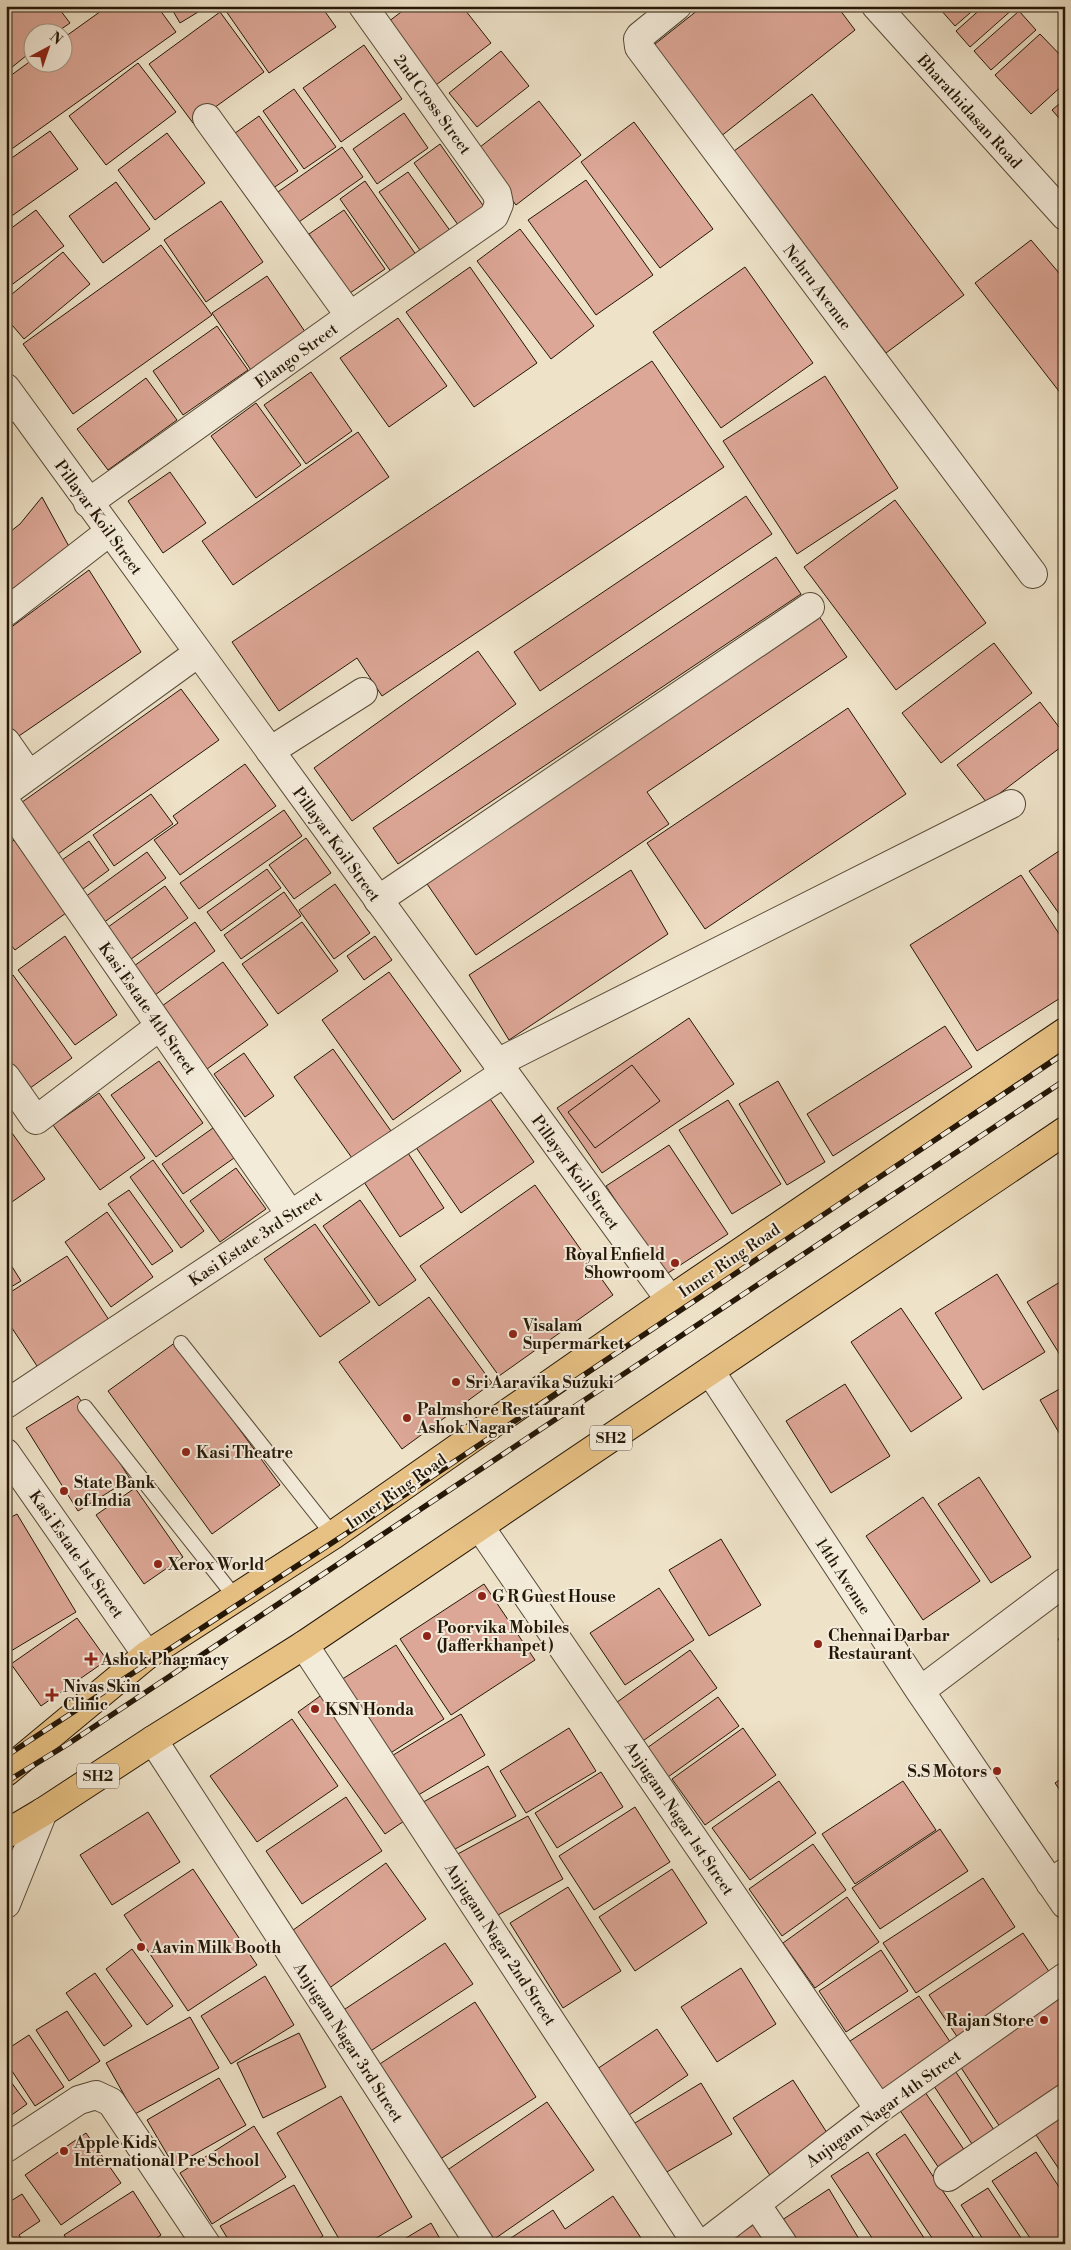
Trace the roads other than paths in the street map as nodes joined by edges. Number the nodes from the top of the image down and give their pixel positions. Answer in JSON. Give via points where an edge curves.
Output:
{"nodes":[{"id":1,"x":363,"y":6,"type":"edge"},
{"id":2,"x":677,"y":6,"type":"edge"},
{"id":3,"x":876,"y":6,"type":"edge"},
{"id":4,"x":207,"y":118,"type":"dead end"},
{"id":5,"x":499,"y":204,"type":"joint"},
{"id":6,"x":1065,"y":216,"type":"edge"},
{"id":7,"x":350,"y":316,"type":"junction"},
{"id":8,"x":11,"y":404,"type":"edge"},
{"id":9,"x":88,"y":503,"type":"junction"},
{"id":10,"x":109,"y":532,"type":"junction"},
{"id":11,"x":1032,"y":574,"type":"dead end"},
{"id":12,"x":810,"y":607,"type":"dead end"},
{"id":13,"x":6,"y":612,"type":"edge"},
{"id":14,"x":198,"y":653,"type":"junction"},
{"id":15,"x":363,"y":692,"type":"dead end"},
{"id":16,"x":6,"y":742,"type":"edge"},
{"id":17,"x":270,"y":751,"type":"junction"},
{"id":18,"x":29,"y":775,"type":"junction"},
{"id":19,"x":6,"y":792,"type":"edge"},
{"id":20,"x":6,"y":803,"type":"edge"},
{"id":21,"x":1010,"y":804,"type":"dead end"},
{"id":22,"x":378,"y":900,"type":"junction"},
{"id":23,"x":160,"y":1026,"type":"junction"},
{"id":24,"x":1065,"y":1032,"type":"edge"},
{"id":25,"x":501,"y":1068,"type":"junction"},
{"id":26,"x":6,"y":1077,"type":"edge"},
{"id":27,"x":1065,"y":1131,"type":"edge"},
{"id":28,"x":290,"y":1214,"type":"junction"},
{"id":29,"x":670,"y":1300,"type":"junction"},
{"id":30,"x":181,"y":1343,"type":"dead end"},
{"id":31,"x":710,"y":1371,"type":"junction"},
{"id":32,"x":6,"y":1404,"type":"edge"},
{"id":33,"x":86,"y":1407,"type":"dead end"},
{"id":34,"x":6,"y":1453,"type":"edge"},
{"id":35,"x":480,"y":1527,"type":"junction"},
{"id":36,"x":333,"y":1534,"type":"junction"},
{"id":37,"x":1065,"y":1582,"type":"edge"},
{"id":38,"x":235,"y":1597,"type":"junction"},
{"id":39,"x":304,"y":1645,"type":"junction"},
{"id":40,"x":147,"y":1655,"type":"junction"},
{"id":41,"x":920,"y":1691,"type":"junction"},
{"id":42,"x":153,"y":1740,"type":"junction"},
{"id":43,"x":7,"y":1771,"type":"edge"},
{"id":44,"x":43,"y":1812,"type":"junction"},
{"id":45,"x":6,"y":1834,"type":"edge"},
{"id":46,"x":1060,"y":1887,"type":"edge"},
{"id":47,"x":6,"y":1904,"type":"edge"},
{"id":48,"x":1065,"y":1977,"type":"edge"},
{"id":49,"x":1065,"y":2098,"type":"edge"},
{"id":50,"x":879,"y":2109,"type":"junction"},
{"id":51,"x":6,"y":2148,"type":"edge"},
{"id":52,"x":948,"y":2177,"type":"dead end"},
{"id":53,"x":756,"y":2204,"type":"junction"},
{"id":54,"x":206,"y":2244,"type":"edge"},
{"id":55,"x":480,"y":2244,"type":"edge"},
{"id":56,"x":697,"y":2244,"type":"edge"},
{"id":57,"x":704,"y":2244,"type":"edge"},
{"id":58,"x":784,"y":2244,"type":"edge"}],
"edges":[{"from":1,"to":5,"type":"street","name":"2nd Cross Street","via":[[497,194]]},
{"from":2,"to":11,"type":"street","name":"Nehru Avenue","via":[[640,36],[639,47]]},
{"from":3,"to":6,"type":"street","name":"Bharathidasan Road"},
{"from":4,"to":7,"type":"street"},
{"from":5,"to":7,"type":"street","name":"Elango Street","via":[[494,216]]},
{"from":7,"to":9,"type":"street","name":"Elango Street"},
{"from":8,"to":9,"type":"street","name":"Pillayar Koil Street"},
{"from":9,"to":10,"type":"street","name":"Pillayar Koil Street"},
{"from":10,"to":13,"type":"street"},
{"from":10,"to":14,"type":"street","name":"Pillayar Koil Street"},
{"from":12,"to":22,"type":"street"},
{"from":14,"to":17,"type":"street","name":"Pillayar Koil Street"},
{"from":14,"to":18,"type":"street"},
{"from":15,"to":17,"type":"street"},
{"from":16,"to":18,"type":"street"},
{"from":17,"to":22,"type":"street","name":"Pillayar Koil Street"},
{"from":18,"to":19,"type":"street"},
{"from":20,"to":23,"type":"street","name":"Kasi Estate 4th Street"},
{"from":21,"to":25,"type":"street","name":"Kasi Estate 3rd Street"},
{"from":22,"to":25,"type":"street","name":"Pillayar Koil Street"},
{"from":23,"to":26,"type":"street","via":[[36,1120]]},
{"from":23,"to":28,"type":"street","name":"Kasi Estate 4th Street"},
{"from":24,"to":29,"type":"main road","name":"Inner Ring Road"},
{"from":25,"to":28,"type":"street","name":"Kasi Estate 3rd Street"},
{"from":25,"to":29,"type":"street","name":"Pillayar Koil Street"},
{"from":27,"to":31,"type":"main road","number":"SH2"},
{"from":28,"to":32,"type":"street","name":"Kasi Estate 3rd Street"},
{"from":29,"to":36,"type":"main road","name":"Inner Ring Road"},
{"from":30,"to":36,"type":"lane"},
{"from":31,"to":35,"type":"main road","number":"SH2"},
{"from":31,"to":41,"type":"street","name":"14th Avenue"},
{"from":33,"to":38,"type":"lane"},
{"from":34,"to":40,"type":"street","name":"Kasi Estate 1st Street"},
{"from":35,"to":39,"type":"main road","number":"SH2"},
{"from":35,"to":50,"type":"street","name":"Anjugam Nagar 1st Street"},
{"from":36,"to":38,"type":"main road","name":"Inner Ring Road"},
{"from":37,"to":41,"type":"street"},
{"from":38,"to":40,"type":"main road","name":"Inner Ring Road"},
{"from":39,"to":42,"type":"main road","number":"SH2"},
{"from":39,"to":56,"type":"street","name":"Anjugam Nagar 2nd Street"},
{"from":40,"to":43,"type":"main road","name":"Inner Ring Road"},
{"from":41,"to":46,"type":"street","name":"14th Avenue"},
{"from":42,"to":44,"type":"main road","number":"SH2"},
{"from":42,"to":55,"type":"street","name":"Anjugam Nagar 3rd Street"},
{"from":44,"to":45,"type":"main road","number":"SH2"},
{"from":44,"to":47,"type":"street"},
{"from":48,"to":50,"type":"street","name":"Anjugam Nagar 4th Street"},
{"from":49,"to":52,"type":"street"},
{"from":50,"to":53,"type":"street","name":"Anjugam Nagar 4th Street"},
{"from":51,"to":54,"type":"street","via":[[79,2100],[96,2095],[111,2102]]},
{"from":53,"to":57,"type":"street","name":"Anjugam Nagar 4th Street"},
{"from":53,"to":58,"type":"street"}]}
